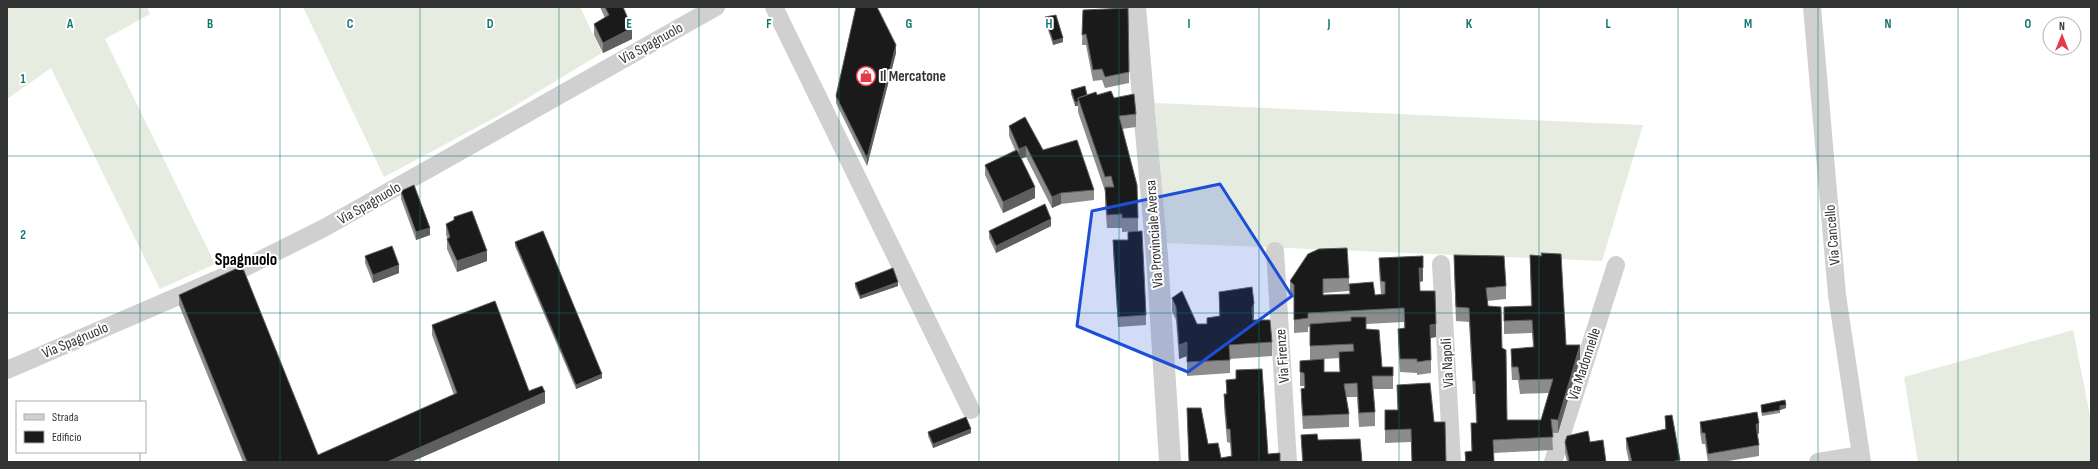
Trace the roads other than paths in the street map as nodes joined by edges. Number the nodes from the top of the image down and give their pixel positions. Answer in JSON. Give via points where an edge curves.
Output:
{"nodes":[{"id":1,"x":716,"y":7,"type":"edge"},
{"id":2,"x":774,"y":7,"type":"edge"},
{"id":3,"x":1135,"y":7,"type":"edge"},
{"id":4,"x":1812,"y":7,"type":"edge"},
{"id":5,"x":1275,"y":251,"type":"dead end"},
{"id":6,"x":1441,"y":264,"type":"dead end"},
{"id":7,"x":1616,"y":265,"type":"dead end"},
{"id":8,"x":7,"y":370,"type":"edge"},
{"id":9,"x":971,"y":410,"type":"dead end"},
{"id":10,"x":1861,"y":459,"type":"edge"},
{"id":11,"x":1170,"y":462,"type":"edge"},
{"id":12,"x":1288,"y":462,"type":"edge"},
{"id":13,"x":1452,"y":462,"type":"edge"},
{"id":14,"x":1553,"y":462,"type":"edge"},
{"id":15,"x":1818,"y":462,"type":"edge"}],
"edges":[{"from":1,"to":8,"type":"street","name":"Via Spagnuolo","via":[[324,228],[246,267]]},
{"from":2,"to":9,"type":"street"},
{"from":3,"to":11,"type":"street","name":"Via Provinciale Aversa","via":[[1157,256]]},
{"from":4,"to":10,"type":"street","name":"Via Cancello","via":[[1837,295]]},
{"from":5,"to":12,"type":"street","name":"Via Firenze"},
{"from":6,"to":13,"type":"street","name":"Via Napoli"},
{"from":7,"to":14,"type":"street","name":"Via Madonnelle"},
{"from":10,"to":15,"type":"street"}]}
